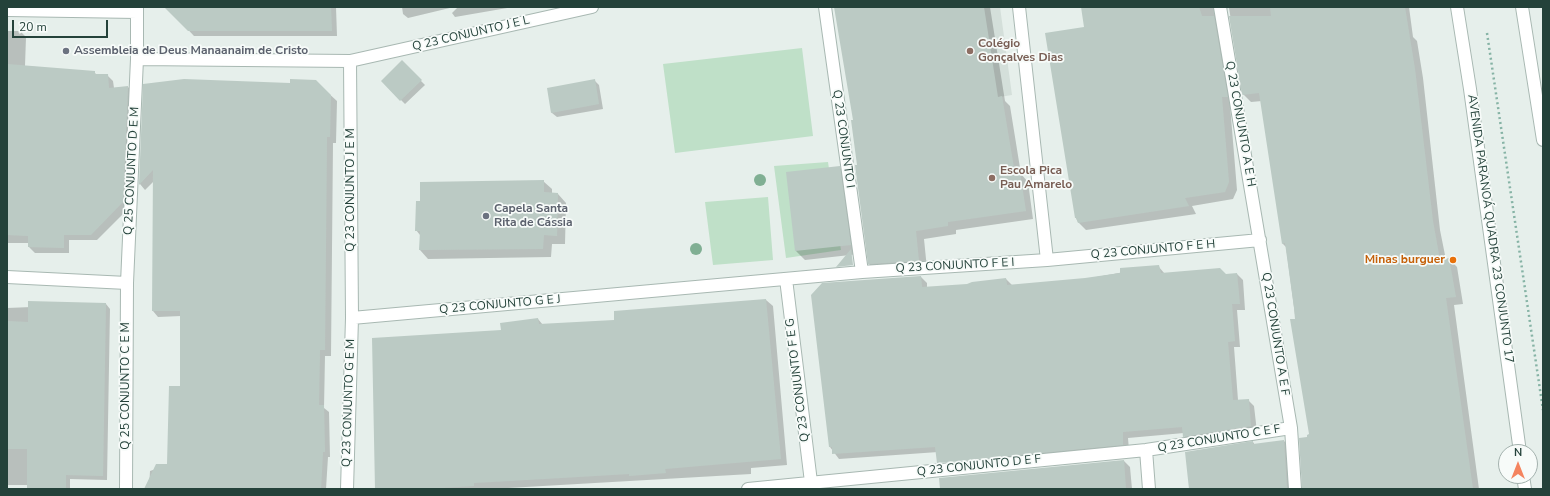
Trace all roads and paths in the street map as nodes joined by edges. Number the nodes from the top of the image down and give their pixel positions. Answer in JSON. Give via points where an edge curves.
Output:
{"nodes":[{"id":1,"x":592,"y":7,"type":"edge"},
{"id":2,"x":825,"y":7,"type":"edge"},
{"id":3,"x":1019,"y":7,"type":"edge"},
{"id":4,"x":1220,"y":7,"type":"edge"},
{"id":5,"x":1457,"y":7,"type":"edge"},
{"id":6,"x":1522,"y":7,"type":"edge"},
{"id":7,"x":137,"y":9,"type":"edge"},
{"id":8,"x":7,"y":10,"type":"edge"},
{"id":9,"x":1486,"y":31,"type":"dead end"},
{"id":10,"x":137,"y":59,"type":"junction"},
{"id":11,"x":350,"y":61,"type":"junction"},
{"id":12,"x":1543,"y":140,"type":"edge"},
{"id":13,"x":1260,"y":240,"type":"junction"},
{"id":14,"x":1047,"y":260,"type":"junction"},
{"id":15,"x":862,"y":272,"type":"junction"},
{"id":16,"x":7,"y":277,"type":"edge"},
{"id":17,"x":786,"y":278,"type":"junction"},
{"id":18,"x":127,"y":283,"type":"junction"},
{"id":19,"x":352,"y":318,"type":"junction"},
{"id":20,"x":1543,"y":410,"type":"edge"},
{"id":21,"x":1291,"y":428,"type":"junction"},
{"id":22,"x":1519,"y":444,"type":"edge"},
{"id":23,"x":1146,"y":450,"type":"junction"},
{"id":24,"x":811,"y":482,"type":"junction"},
{"id":25,"x":126,"y":489,"type":"edge"},
{"id":26,"x":347,"y":489,"type":"edge"},
{"id":27,"x":748,"y":489,"type":"edge"},
{"id":28,"x":1149,"y":489,"type":"edge"},
{"id":29,"x":1295,"y":489,"type":"edge"}],
"edges":[{"from":1,"to":11,"type":"street","name":"Q 23 CONJUNTO J E L"},
{"from":2,"to":15,"type":"street","name":"Q 23 CONJUNTO I"},
{"from":3,"to":14,"type":"street"},
{"from":4,"to":13,"type":"street","name":"Q 23 CONJUNTO A E H"},
{"from":5,"to":22,"type":"street","name":"AVENIDA PARANOÁ QUADRA 23 CONJUNTO 17"},
{"from":6,"to":12,"type":"street"},
{"from":7,"to":8,"type":"street"},
{"from":7,"to":10,"type":"street","name":"Q 25 CONJUNTO D E M"},
{"from":9,"to":20,"type":"path"},
{"from":10,"to":11,"type":"street","name":"Q 23 CONJUNTO J E L"},
{"from":10,"to":18,"type":"street","name":"Q 25 CONJUNTO D E M"},
{"from":11,"to":19,"type":"street","name":"Q 23 CONJUNTO J E M"},
{"from":13,"to":14,"type":"street","name":"Q 23 CONJUNTO F E H"},
{"from":13,"to":21,"type":"street","name":"Q 23 CONJUNTO A E F"},
{"from":14,"to":15,"type":"street","name":"Q 23 CONJUNTO F E I"},
{"from":15,"to":17,"type":"street","name":"Q 23 CONJUNTO F E I"},
{"from":16,"to":18,"type":"street"},
{"from":17,"to":19,"type":"street","name":"Q 23 CONJUNTO G E J"},
{"from":17,"to":24,"type":"street","name":"Q 23 CONJUNTO F E G"},
{"from":18,"to":25,"type":"street","name":"Q 25 CONJUNTO C E M"},
{"from":19,"to":26,"type":"street","name":"Q 23 CONJUNTO G E M"},
{"from":21,"to":23,"type":"street","name":"Q 23 CONJUNTO C E F"},
{"from":21,"to":29,"type":"street","name":"Q 23 CONJUNTO A E F"},
{"from":23,"to":24,"type":"street","name":"Q 23 CONJUNTO D E F"},
{"from":23,"to":28,"type":"street"},
{"from":24,"to":27,"type":"street","name":"Q 23 CONJUNTO D E F"}]}
